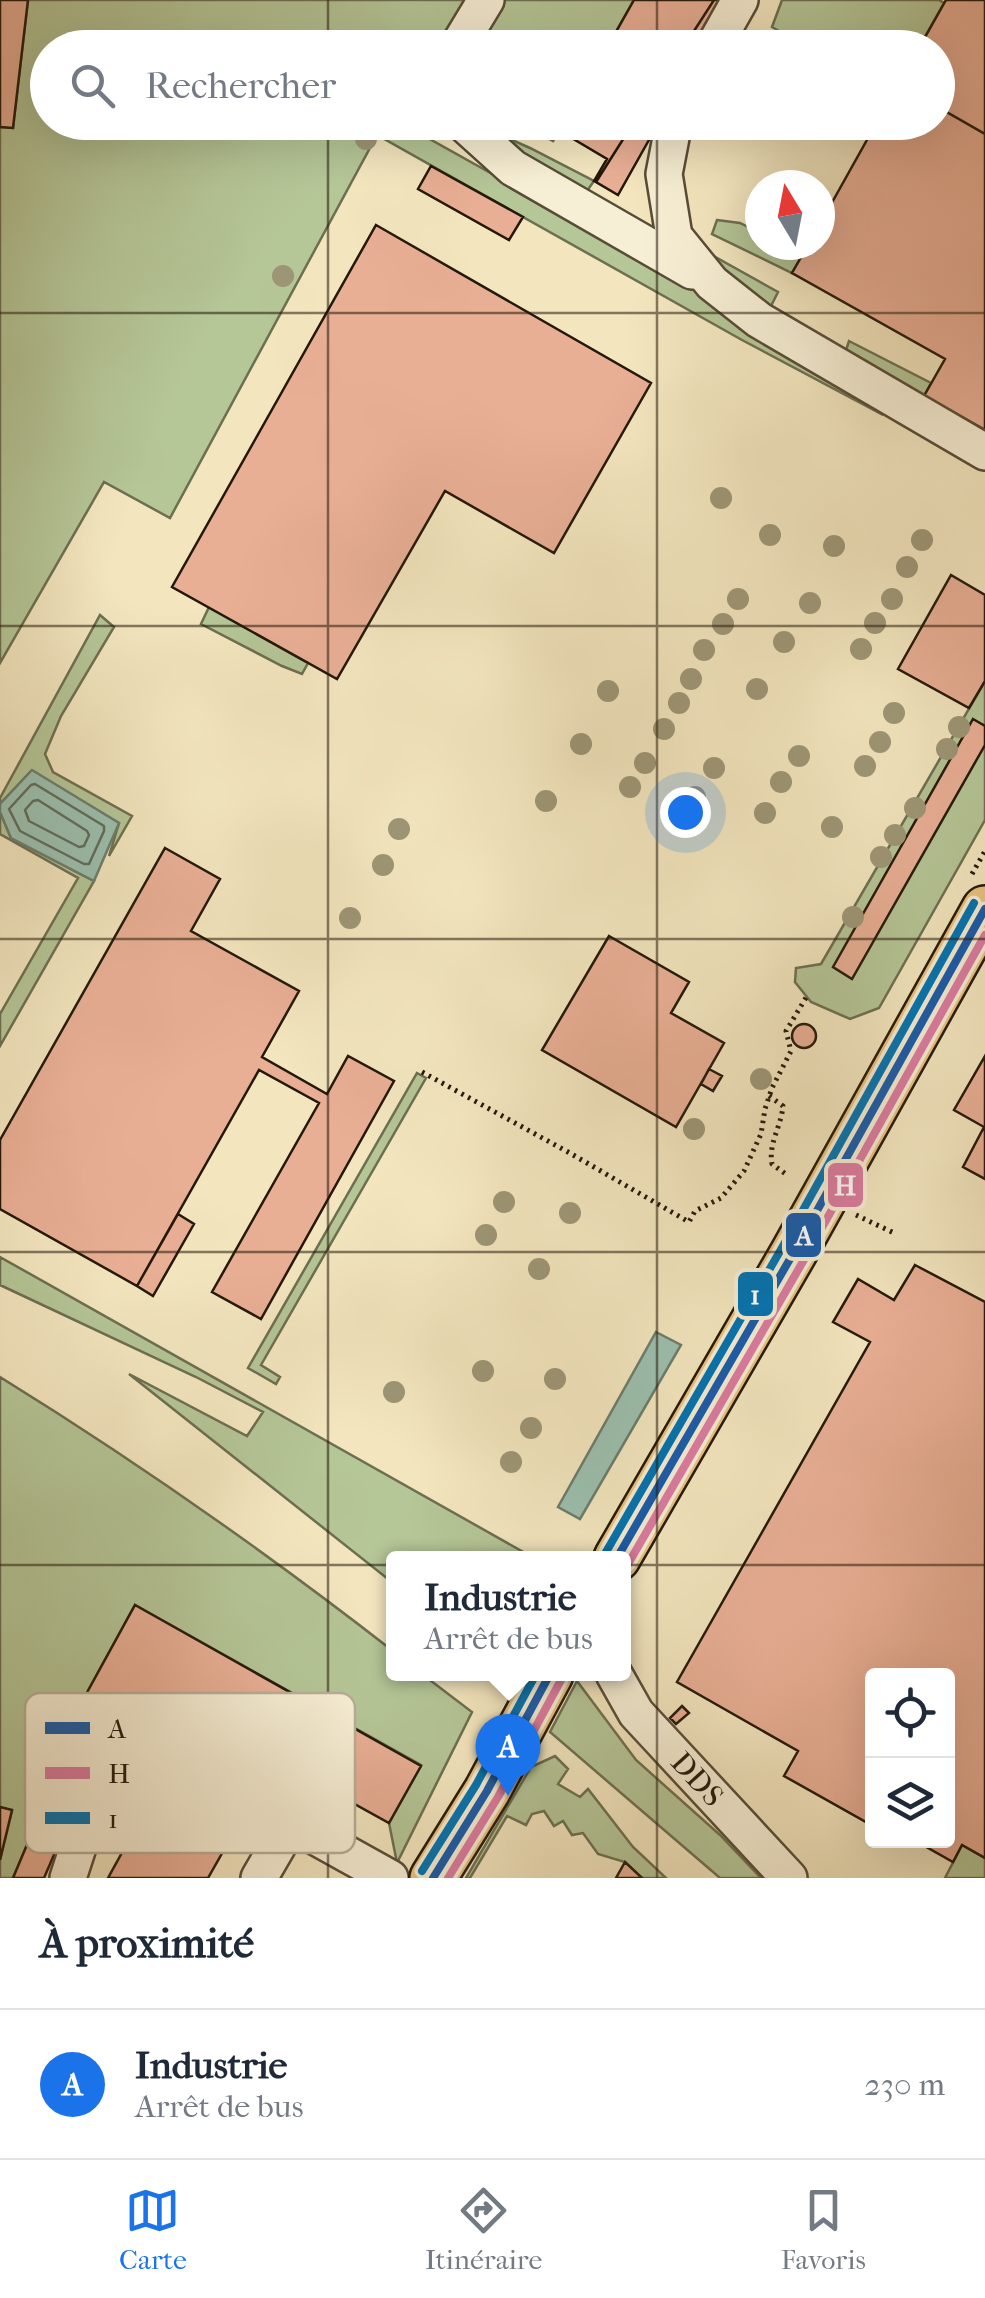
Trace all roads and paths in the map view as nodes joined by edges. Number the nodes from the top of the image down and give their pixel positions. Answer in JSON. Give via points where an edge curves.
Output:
{"nodes":[{"id":1,"x":486,"y":0,"type":"edge"},
{"id":2,"x":740,"y":0,"type":"edge"},
{"id":3,"x":468,"y":30,"type":"edge"},
{"id":4,"x":723,"y":30,"type":"edge"},
{"id":5,"x":482,"y":140,"type":"edge"},
{"id":6,"x":671,"y":140,"type":"edge"},
{"id":7,"x":712,"y":283,"type":"junction"},
{"id":8,"x":985,"y":452,"type":"edge"},
{"id":9,"x":985,"y":909,"type":"edge"},
{"id":10,"x":806,"y":996,"type":"dead end"},
{"id":11,"x":422,"y":1072,"type":"dead end"},
{"id":12,"x":769,"y":1096,"type":"junction"},
{"id":13,"x":787,"y":1175,"type":"dead end"},
{"id":14,"x":856,"y":1216,"type":"dead end"},
{"id":15,"x":894,"y":1233,"type":"dead end"},
{"id":16,"x":621,"y":1551,"type":"edge"},
{"id":17,"x":546,"y":1681,"type":"edge"},
{"id":18,"x":618,"y":1681,"type":"edge"},
{"id":19,"x":76,"y":1853,"type":"edge"},
{"id":20,"x":274,"y":1853,"type":"edge"},
{"id":21,"x":345,"y":1853,"type":"edge"},
{"id":22,"x":68,"y":1878,"type":"edge"},
{"id":23,"x":259,"y":1878,"type":"edge"},
{"id":24,"x":390,"y":1878,"type":"edge"},
{"id":25,"x":433,"y":1878,"type":"edge"},
{"id":26,"x":789,"y":1878,"type":"edge"}],
"edges":[{"from":1,"to":3,"type":"lane"},
{"from":2,"to":4,"type":"lane"},
{"from":5,"to":7,"type":"lane","via":[[512,168]]},
{"from":6,"to":7,"type":"lane","via":[[664,174],[674,236]]},
{"from":7,"to":8,"type":"lane","via":[[760,320]]},
{"from":9,"to":16,"type":"main road"},
{"from":10,"to":12,"type":"path","via":[[786,1031],[791,1051]]},
{"from":11,"to":12,"type":"path","via":[[689,1222],[744,1171]]},
{"from":12,"to":13,"type":"path","via":[[783,1106],[769,1150],[772,1164]]},
{"from":14,"to":15,"type":"path"},
{"from":17,"to":25,"type":"main road"},
{"from":18,"to":26,"type":"lane","name":"DDS","via":[[636,1713]]},
{"from":19,"to":22,"type":"lane"},
{"from":20,"to":23,"type":"lane"},
{"from":21,"to":24,"type":"lane"}]}
